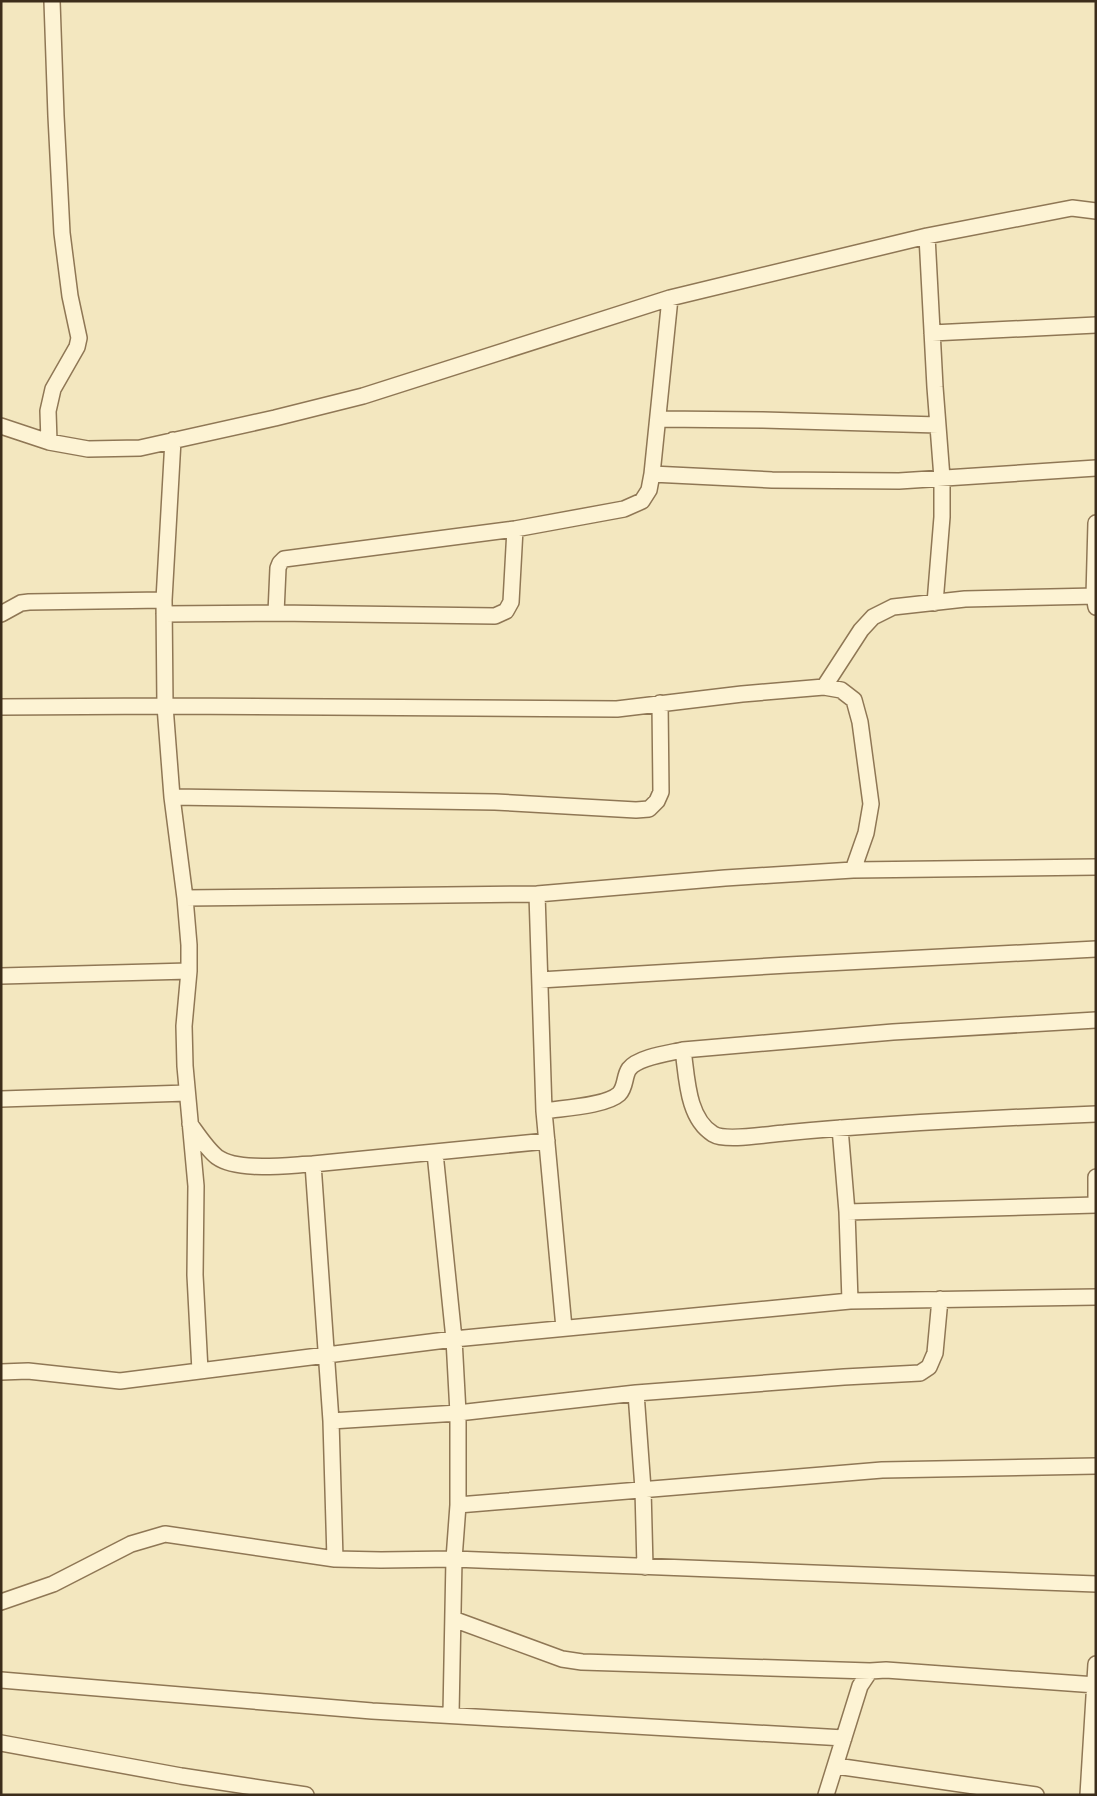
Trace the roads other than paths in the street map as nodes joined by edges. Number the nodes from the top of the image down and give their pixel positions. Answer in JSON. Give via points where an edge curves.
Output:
{"nodes":[{"id":1,"x":52,"y":1,"type":"edge"},
{"id":2,"x":1096,"y":211,"type":"edge"},
{"id":3,"x":927,"y":236,"type":"junction"},
{"id":4,"x":670,"y":298,"type":"junction"},
{"id":5,"x":1096,"y":325,"type":"edge"},
{"id":6,"x":932,"y":333,"type":"junction"},
{"id":7,"x":658,"y":419,"type":"junction"},
{"id":8,"x":1,"y":426,"type":"edge"},
{"id":9,"x":938,"y":426,"type":"junction"},
{"id":10,"x":174,"y":440,"type":"junction"},
{"id":11,"x":49,"y":442,"type":"junction"},
{"id":12,"x":1096,"y":468,"type":"edge"},
{"id":13,"x":652,"y":474,"type":"junction"},
{"id":14,"x":942,"y":478,"type":"junction"},
{"id":15,"x":1096,"y":523,"type":"edge"},
{"id":16,"x":515,"y":528,"type":"junction"},
{"id":17,"x":1095,"y":600,"type":"edge"},
{"id":18,"x":935,"y":602,"type":"junction"},
{"id":19,"x":164,"y":607,"type":"junction"},
{"id":20,"x":276,"y":613,"type":"junction"},
{"id":21,"x":1,"y":614,"type":"edge"},
{"id":22,"x":824,"y":687,"type":"junction"},
{"id":23,"x":660,"y":703,"type":"junction"},
{"id":24,"x":166,"y":706,"type":"junction"},
{"id":25,"x":1,"y":707,"type":"edge"},
{"id":26,"x":172,"y":797,"type":"junction"},
{"id":27,"x":1096,"y":867,"type":"edge"},
{"id":28,"x":853,"y":870,"type":"junction"},
{"id":29,"x":537,"y":894,"type":"junction"},
{"id":30,"x":185,"y":898,"type":"junction"},
{"id":31,"x":1096,"y":949,"type":"edge"},
{"id":32,"x":189,"y":971,"type":"junction"},
{"id":33,"x":1,"y":976,"type":"edge"},
{"id":34,"x":540,"y":980,"type":"junction"},
{"id":35,"x":1096,"y":1020,"type":"edge"},
{"id":36,"x":683,"y":1050,"type":"junction"},
{"id":37,"x":187,"y":1093,"type":"junction"},
{"id":38,"x":1,"y":1099,"type":"edge"},
{"id":39,"x":544,"y":1111,"type":"junction"},
{"id":40,"x":1096,"y":1114,"type":"edge"},
{"id":41,"x":190,"y":1124,"type":"junction"},
{"id":42,"x":840,"y":1128,"type":"junction"},
{"id":43,"x":547,"y":1141,"type":"junction"},
{"id":44,"x":435,"y":1153,"type":"junction"},
{"id":45,"x":313,"y":1164,"type":"junction"},
{"id":46,"x":1096,"y":1178,"type":"edge"},
{"id":47,"x":1096,"y":1188,"type":"edge"},
{"id":48,"x":1096,"y":1204,"type":"edge"},
{"id":49,"x":847,"y":1212,"type":"junction"},
{"id":50,"x":1096,"y":1297,"type":"edge"},
{"id":51,"x":940,"y":1298,"type":"junction"},
{"id":52,"x":850,"y":1301,"type":"junction"},
{"id":53,"x":564,"y":1328,"type":"junction"},
{"id":54,"x":454,"y":1339,"type":"junction"},
{"id":55,"x":325,"y":1354,"type":"junction"},
{"id":56,"x":200,"y":1371,"type":"junction"},
{"id":57,"x":1,"y":1372,"type":"edge"},
{"id":58,"x":636,"y":1393,"type":"junction"},
{"id":59,"x":458,"y":1414,"type":"junction"},
{"id":60,"x":331,"y":1421,"type":"junction"},
{"id":61,"x":1096,"y":1466,"type":"edge"},
{"id":62,"x":643,"y":1489,"type":"junction"},
{"id":63,"x":458,"y":1505,"type":"junction"},
{"id":64,"x":335,"y":1559,"type":"junction"},
{"id":65,"x":454,"y":1559,"type":"junction"},
{"id":66,"x":645,"y":1567,"type":"junction"},
{"id":67,"x":1096,"y":1584,"type":"edge"},
{"id":68,"x":1,"y":1602,"type":"edge"},
{"id":69,"x":453,"y":1619,"type":"junction"},
{"id":70,"x":1096,"y":1664,"type":"edge"},
{"id":71,"x":870,"y":1671,"type":"junction"},
{"id":72,"x":1,"y":1680,"type":"edge"},
{"id":73,"x":1095,"y":1685,"type":"edge"},
{"id":74,"x":451,"y":1714,"type":"junction"},
{"id":75,"x":844,"y":1738,"type":"junction"},
{"id":76,"x":1,"y":1743,"type":"edge"},
{"id":77,"x":836,"y":1766,"type":"junction"},
{"id":78,"x":1091,"y":1788,"type":"edge"},
{"id":79,"x":306,"y":1795,"type":"edge"},
{"id":80,"x":826,"y":1795,"type":"edge"},
{"id":81,"x":1036,"y":1795,"type":"edge"}],
"edges":[{"from":1,"to":11,"type":"street","via":[[62,233],[79,338],[78,347],[53,389],[48,411]]},
{"from":2,"to":3,"type":"street","via":[[1072,208]]},
{"from":3,"to":4,"type":"street"},
{"from":3,"to":6,"type":"street"},
{"from":4,"to":7,"type":"street"},
{"from":4,"to":10,"type":"street","via":[[363,396]]},
{"from":5,"to":6,"type":"street"},
{"from":6,"to":9,"type":"street"},
{"from":7,"to":9,"type":"street"},
{"from":7,"to":13,"type":"street"},
{"from":8,"to":11,"type":"street"},
{"from":9,"to":14,"type":"street"},
{"from":10,"to":11,"type":"street","via":[[115,450]]},
{"from":10,"to":19,"type":"street"},
{"from":12,"to":14,"type":"street"},
{"from":13,"to":14,"type":"street","via":[[772,480]]},
{"from":13,"to":16,"type":"street","via":[[649,490],[642,501],[624,509]]},
{"from":14,"to":18,"type":"street"},
{"from":15,"to":17,"type":"street"},
{"from":16,"to":20,"type":"street","via":[[284,559],[278,568]]},
{"from":16,"to":20,"type":"street","via":[[511,602],[506,611],[495,616]]},
{"from":17,"to":18,"type":"street","via":[[965,599]]},
{"from":18,"to":22,"type":"street","via":[[893,607],[873,617]]},
{"from":19,"to":20,"type":"street"},
{"from":19,"to":21,"type":"street","via":[[29,602]]},
{"from":19,"to":24,"type":"street"},
{"from":22,"to":23,"type":"street"},
{"from":22,"to":28,"type":"street","via":[[841,690],[854,700],[860,722],[871,804],[866,833]]},
{"from":23,"to":24,"type":"street","via":[[617,709]]},
{"from":23,"to":26,"type":"street","via":[[661,792],[649,809],[495,802]]},
{"from":24,"to":25,"type":"street"},
{"from":24,"to":26,"type":"street"},
{"from":26,"to":30,"type":"street"},
{"from":27,"to":28,"type":"street"},
{"from":28,"to":29,"type":"street"},
{"from":29,"to":30,"type":"street"},
{"from":29,"to":34,"type":"street"},
{"from":30,"to":32,"type":"street"},
{"from":31,"to":34,"type":"street"},
{"from":32,"to":33,"type":"street"},
{"from":32,"to":37,"type":"street","via":[[184,1026]]},
{"from":34,"to":39,"type":"street"},
{"from":35,"to":36,"type":"street","via":[[893,1032]]},
{"from":36,"to":39,"type":"street","via":[[640,1061],[629,1069],[618,1094],[606,1100]]},
{"from":36,"to":42,"type":"street","via":[[690,1098],[698,1118],[713,1134],[732,1138]]},
{"from":37,"to":38,"type":"street"},
{"from":37,"to":41,"type":"street"},
{"from":39,"to":43,"type":"street"},
{"from":40,"to":42,"type":"street"},
{"from":41,"to":45,"type":"street","via":[[215,1156],[231,1164]]},
{"from":41,"to":56,"type":"street","via":[[196,1186],[195,1275]]},
{"from":42,"to":49,"type":"street"},
{"from":43,"to":44,"type":"street"},
{"from":43,"to":53,"type":"street"},
{"from":44,"to":45,"type":"street"},
{"from":44,"to":54,"type":"street"},
{"from":45,"to":55,"type":"street"},
{"from":46,"to":47,"type":"street"},
{"from":47,"to":48,"type":"street"},
{"from":48,"to":49,"type":"street"},
{"from":49,"to":52,"type":"street"},
{"from":50,"to":51,"type":"street"},
{"from":51,"to":52,"type":"street"},
{"from":51,"to":58,"type":"street","via":[[935,1352],[930,1367],[920,1373]]},
{"from":52,"to":53,"type":"street"},
{"from":53,"to":54,"type":"street"},
{"from":54,"to":55,"type":"street"},
{"from":54,"to":59,"type":"street"},
{"from":55,"to":56,"type":"street"},
{"from":55,"to":60,"type":"street"},
{"from":56,"to":57,"type":"street","via":[[120,1381],[28,1371]]},
{"from":58,"to":59,"type":"street"},
{"from":58,"to":62,"type":"street"},
{"from":59,"to":60,"type":"street"},
{"from":59,"to":63,"type":"street"},
{"from":60,"to":64,"type":"street"},
{"from":61,"to":62,"type":"street","via":[[882,1470]]},
{"from":62,"to":63,"type":"street"},
{"from":62,"to":66,"type":"street"},
{"from":63,"to":65,"type":"street"},
{"from":64,"to":65,"type":"street"},
{"from":64,"to":68,"type":"street","via":[[166,1534],[132,1544],[53,1584]]},
{"from":65,"to":66,"type":"street"},
{"from":65,"to":69,"type":"street"},
{"from":66,"to":67,"type":"street"},
{"from":69,"to":71,"type":"street","via":[[562,1659],[582,1662]]},
{"from":69,"to":74,"type":"street"},
{"from":70,"to":73,"type":"street"},
{"from":71,"to":73,"type":"street"},
{"from":71,"to":75,"type":"street","via":[[860,1686]]},
{"from":72,"to":74,"type":"street","via":[[372,1711]]},
{"from":73,"to":78,"type":"street"},
{"from":74,"to":75,"type":"street"},
{"from":75,"to":77,"type":"street"},
{"from":76,"to":79,"type":"street"},
{"from":77,"to":80,"type":"street"},
{"from":77,"to":81,"type":"street"}]}
